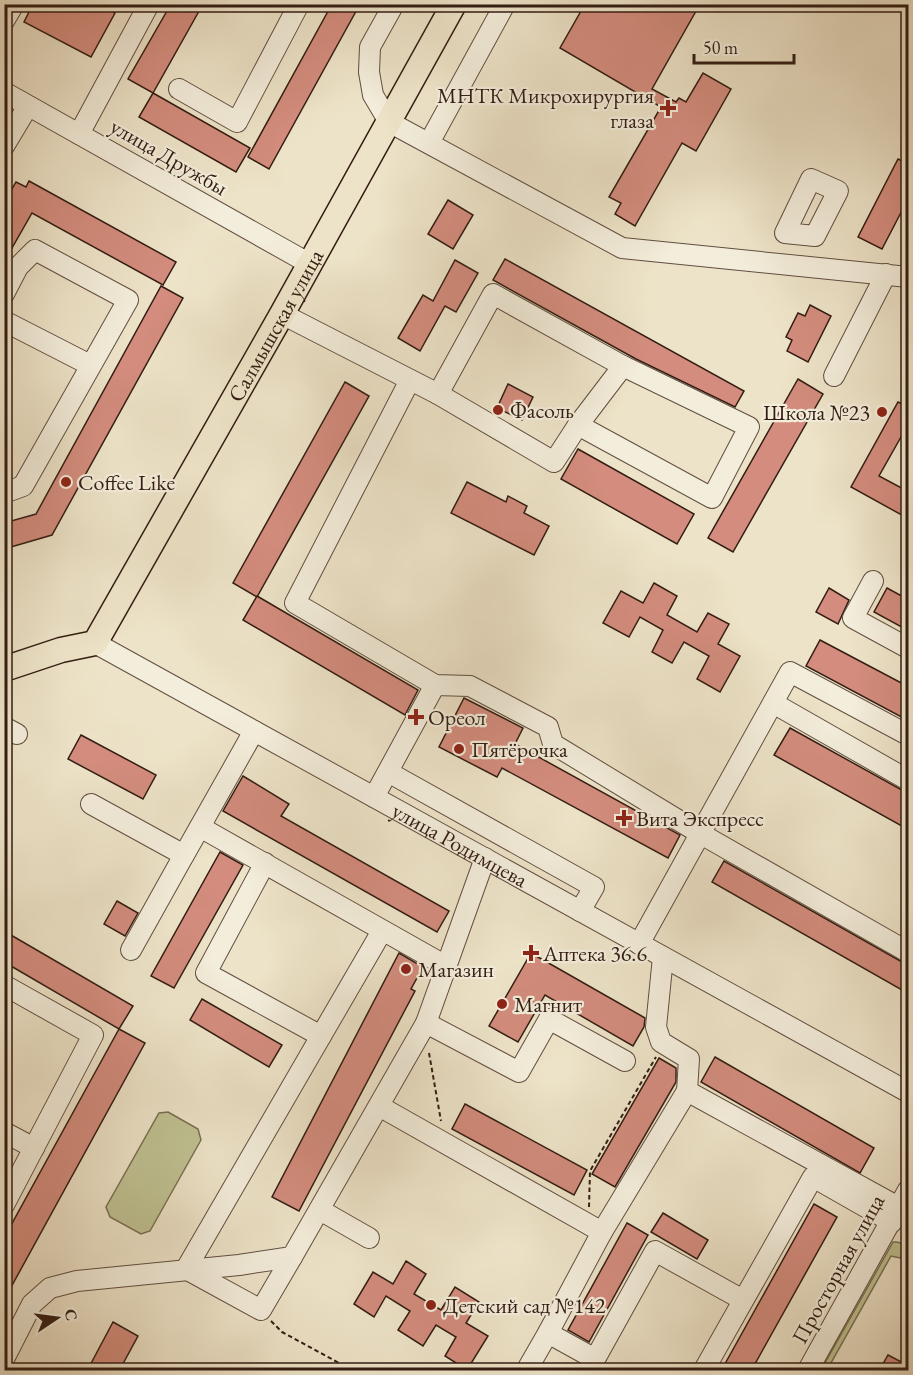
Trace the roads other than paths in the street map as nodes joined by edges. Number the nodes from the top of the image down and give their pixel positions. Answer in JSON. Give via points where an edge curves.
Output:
{"nodes":[{"id":1,"x":14,"y":4,"type":"edge"},
{"id":2,"x":149,"y":4,"type":"edge"},
{"id":3,"x":299,"y":4,"type":"edge"},
{"id":4,"x":394,"y":4,"type":"edge"},
{"id":5,"x":454,"y":4,"type":"edge"},
{"id":6,"x":505,"y":4,"type":"edge"},
{"id":7,"x":4,"y":21,"type":"edge"},
{"id":8,"x":179,"y":89,"type":"dead end"},
{"id":9,"x":4,"y":92,"type":"edge"},
{"id":10,"x":28,"y":106,"type":"junction"},
{"id":11,"x":389,"y":122,"type":"junction"},
{"id":12,"x":79,"y":134,"type":"junction"},
{"id":13,"x":429,"y":143,"type":"junction"},
{"id":14,"x":4,"y":146,"type":"edge"},
{"id":15,"x":815,"y":236,"type":"dead end"},
{"id":16,"x":310,"y":264,"type":"junction"},
{"id":17,"x":812,"y":267,"type":"junction"},
{"id":18,"x":886,"y":274,"type":"junction"},
{"id":19,"x":909,"y":277,"type":"edge"},
{"id":20,"x":4,"y":294,"type":"edge"},
{"id":21,"x":282,"y":314,"type":"junction"},
{"id":22,"x":4,"y":321,"type":"edge"},
{"id":23,"x":90,"y":365,"type":"junction"},
{"id":24,"x":623,"y":366,"type":"junction"},
{"id":25,"x":834,"y":376,"type":"dead end"},
{"id":26,"x":410,"y":380,"type":"junction"},
{"id":27,"x":438,"y":394,"type":"junction"},
{"id":28,"x":578,"y":424,"type":"junction"},
{"id":29,"x":4,"y":492,"type":"edge"},
{"id":30,"x":873,"y":581,"type":"dead end"},
{"id":31,"x":95,"y":643,"type":"junction"},
{"id":32,"x":909,"y":648,"type":"edge"},
{"id":33,"x":4,"y":669,"type":"edge"},
{"id":34,"x":435,"y":685,"type":"junction"},
{"id":35,"x":773,"y":703,"type":"junction"},
{"id":36,"x":254,"y":731,"type":"junction"},
{"id":37,"x":909,"y":735,"type":"edge"},
{"id":38,"x":387,"y":772,"type":"junction"},
{"id":39,"x":909,"y":780,"type":"edge"},
{"id":40,"x":374,"y":797,"type":"junction"},
{"id":41,"x":91,"y":804,"type":"dead end"},
{"id":42,"x":200,"y":827,"type":"junction"},
{"id":43,"x":701,"y":834,"type":"junction"},
{"id":44,"x":532,"y":852,"type":"junction"},
{"id":45,"x":184,"y":855,"type":"junction"},
{"id":46,"x":485,"y":858,"type":"junction"},
{"id":47,"x":265,"y":863,"type":"junction"},
{"id":48,"x":519,"y":877,"type":"junction"},
{"id":49,"x":580,"y":911,"type":"junction"},
{"id":50,"x":382,"y":931,"type":"junction"},
{"id":51,"x":639,"y":944,"type":"junction"},
{"id":52,"x":131,"y":950,"type":"dead end"},
{"id":53,"x":909,"y":952,"type":"edge"},
{"id":54,"x":663,"y":957,"type":"junction"},
{"id":55,"x":446,"y":966,"type":"junction"},
{"id":56,"x":4,"y":985,"type":"edge"},
{"id":57,"x":431,"y":1026,"type":"junction"},
{"id":58,"x":321,"y":1036,"type":"junction"},
{"id":59,"x":625,"y":1061,"type":"dead end"},
{"id":60,"x":687,"y":1091,"type":"junction"},
{"id":61,"x":909,"y":1092,"type":"edge"},
{"id":62,"x":379,"y":1106,"type":"junction"},
{"id":63,"x":4,"y":1132,"type":"edge"},
{"id":64,"x":34,"y":1148,"type":"junction"},
{"id":65,"x":4,"y":1205,"type":"edge"},
{"id":66,"x":900,"y":1207,"type":"edge"},
{"id":67,"x":320,"y":1210,"type":"junction"},
{"id":68,"x":602,"y":1232,"type":"junction"},
{"id":69,"x":369,"y":1238,"type":"dead end"},
{"id":70,"x":292,"y":1257,"type":"junction"},
{"id":71,"x":186,"y":1269,"type":"junction"},
{"id":72,"x":743,"y":1300,"type":"junction"},
{"id":73,"x":11,"y":1329,"type":"edge"},
{"id":74,"x":548,"y":1333,"type":"junction"},
{"id":75,"x":4,"y":1359,"type":"edge"},
{"id":76,"x":592,"y":1365,"type":"edge"},
{"id":77,"x":536,"y":1371,"type":"edge"},
{"id":78,"x":704,"y":1371,"type":"edge"},
{"id":79,"x":808,"y":1371,"type":"edge"}],
"edges":[{"from":1,"to":7,"type":"street"},
{"from":2,"to":12,"type":"street"},
{"from":3,"to":8,"type":"street","via":[[237,122]]},
{"from":4,"to":11,"type":"street","via":[[370,47],[373,95]]},
{"from":5,"to":11,"type":"main road","name":"Салмышская улица"},
{"from":6,"to":13,"type":"street"},
{"from":9,"to":10,"type":"street","name":"улица Дружбы"},
{"from":10,"to":12,"type":"street","name":"улица Дружбы"},
{"from":10,"to":14,"type":"street"},
{"from":11,"to":13,"type":"street"},
{"from":11,"to":16,"type":"main road","name":"Салмышская улица"},
{"from":12,"to":16,"type":"street","name":"улица Дружбы"},
{"from":13,"to":17,"type":"street","via":[[622,248]]},
{"from":15,"to":17,"type":"street"},
{"from":16,"to":21,"type":"main road","name":"Салмышская улица"},
{"from":17,"to":18,"type":"street"},
{"from":18,"to":19,"type":"street"},
{"from":18,"to":25,"type":"street"},
{"from":20,"to":23,"type":"street","via":[[18,267],[35,250],[128,300]]},
{"from":21,"to":26,"type":"street"},
{"from":21,"to":31,"type":"main road","name":"Салмышская улица"},
{"from":22,"to":23,"type":"street"},
{"from":23,"to":29,"type":"street","via":[[23,486]]},
{"from":24,"to":27,"type":"street","via":[[493,294]]},
{"from":24,"to":28,"type":"street"},
{"from":24,"to":28,"type":"street","via":[[749,427],[712,498]]},
{"from":26,"to":27,"type":"street"},
{"from":26,"to":34,"type":"street","via":[[295,603]]},
{"from":27,"to":28,"type":"street","via":[[554,462]]},
{"from":30,"to":32,"type":"street","via":[[853,618]]},
{"from":31,"to":33,"type":"main road"},
{"from":31,"to":36,"type":"street","name":"улица Родимцева"},
{"from":34,"to":38,"type":"street"},
{"from":34,"to":43,"type":"street","via":[[470,686],[548,727],[553,744]]},
{"from":35,"to":37,"type":"street","via":[[790,672]]},
{"from":35,"to":39,"type":"street"},
{"from":35,"to":43,"type":"street"},
{"from":36,"to":40,"type":"street","name":"улица Родимцева"},
{"from":36,"to":42,"type":"street"},
{"from":38,"to":40,"type":"street"},
{"from":38,"to":44,"type":"street"},
{"from":40,"to":46,"type":"street","name":"улица Родимцева"},
{"from":41,"to":45,"type":"street"},
{"from":42,"to":45,"type":"street"},
{"from":42,"to":47,"type":"street"},
{"from":43,"to":51,"type":"street"},
{"from":43,"to":53,"type":"street"},
{"from":44,"to":48,"type":"street"},
{"from":44,"to":49,"type":"street","via":[[594,887]]},
{"from":45,"to":52,"type":"street"},
{"from":46,"to":48,"type":"street","name":"улица Родимцева"},
{"from":46,"to":55,"type":"street"},
{"from":47,"to":50,"type":"street"},
{"from":47,"to":58,"type":"street","via":[[206,973]]},
{"from":48,"to":49,"type":"street","name":"улица Родимцева"},
{"from":49,"to":51,"type":"street","name":"улица Родимцева"},
{"from":50,"to":55,"type":"street"},
{"from":50,"to":58,"type":"street"},
{"from":51,"to":54,"type":"street","name":"улица Родимцева"},
{"from":54,"to":60,"type":"street","via":[[656,1028],[661,1042],[689,1059]]},
{"from":54,"to":61,"type":"street","name":"улица Родимцева"},
{"from":55,"to":57,"type":"street"},
{"from":56,"to":64,"type":"street","via":[[93,1035]]},
{"from":57,"to":59,"type":"street","via":[[519,1072],[549,1019]]},
{"from":57,"to":62,"type":"street"},
{"from":58,"to":71,"type":"street"},
{"from":60,"to":66,"type":"street"},
{"from":60,"to":68,"type":"street"},
{"from":62,"to":67,"type":"street"},
{"from":62,"to":68,"type":"street"},
{"from":63,"to":64,"type":"street"},
{"from":64,"to":65,"type":"street"},
{"from":66,"to":72,"type":"street","via":[[813,1176]]},
{"from":66,"to":79,"type":"street","name":"Просторная улица"},
{"from":67,"to":69,"type":"street"},
{"from":67,"to":70,"type":"street"},
{"from":68,"to":74,"type":"street"},
{"from":70,"to":71,"type":"street"},
{"from":70,"to":71,"type":"street","via":[[261,1310]]},
{"from":71,"to":73,"type":"street","via":[[77,1281],[50,1288]]},
{"from":72,"to":76,"type":"street","via":[[655,1251]]},
{"from":72,"to":78,"type":"street"},
{"from":73,"to":75,"type":"street"},
{"from":74,"to":76,"type":"street"},
{"from":74,"to":77,"type":"street","via":[[529,1366]]}]}
